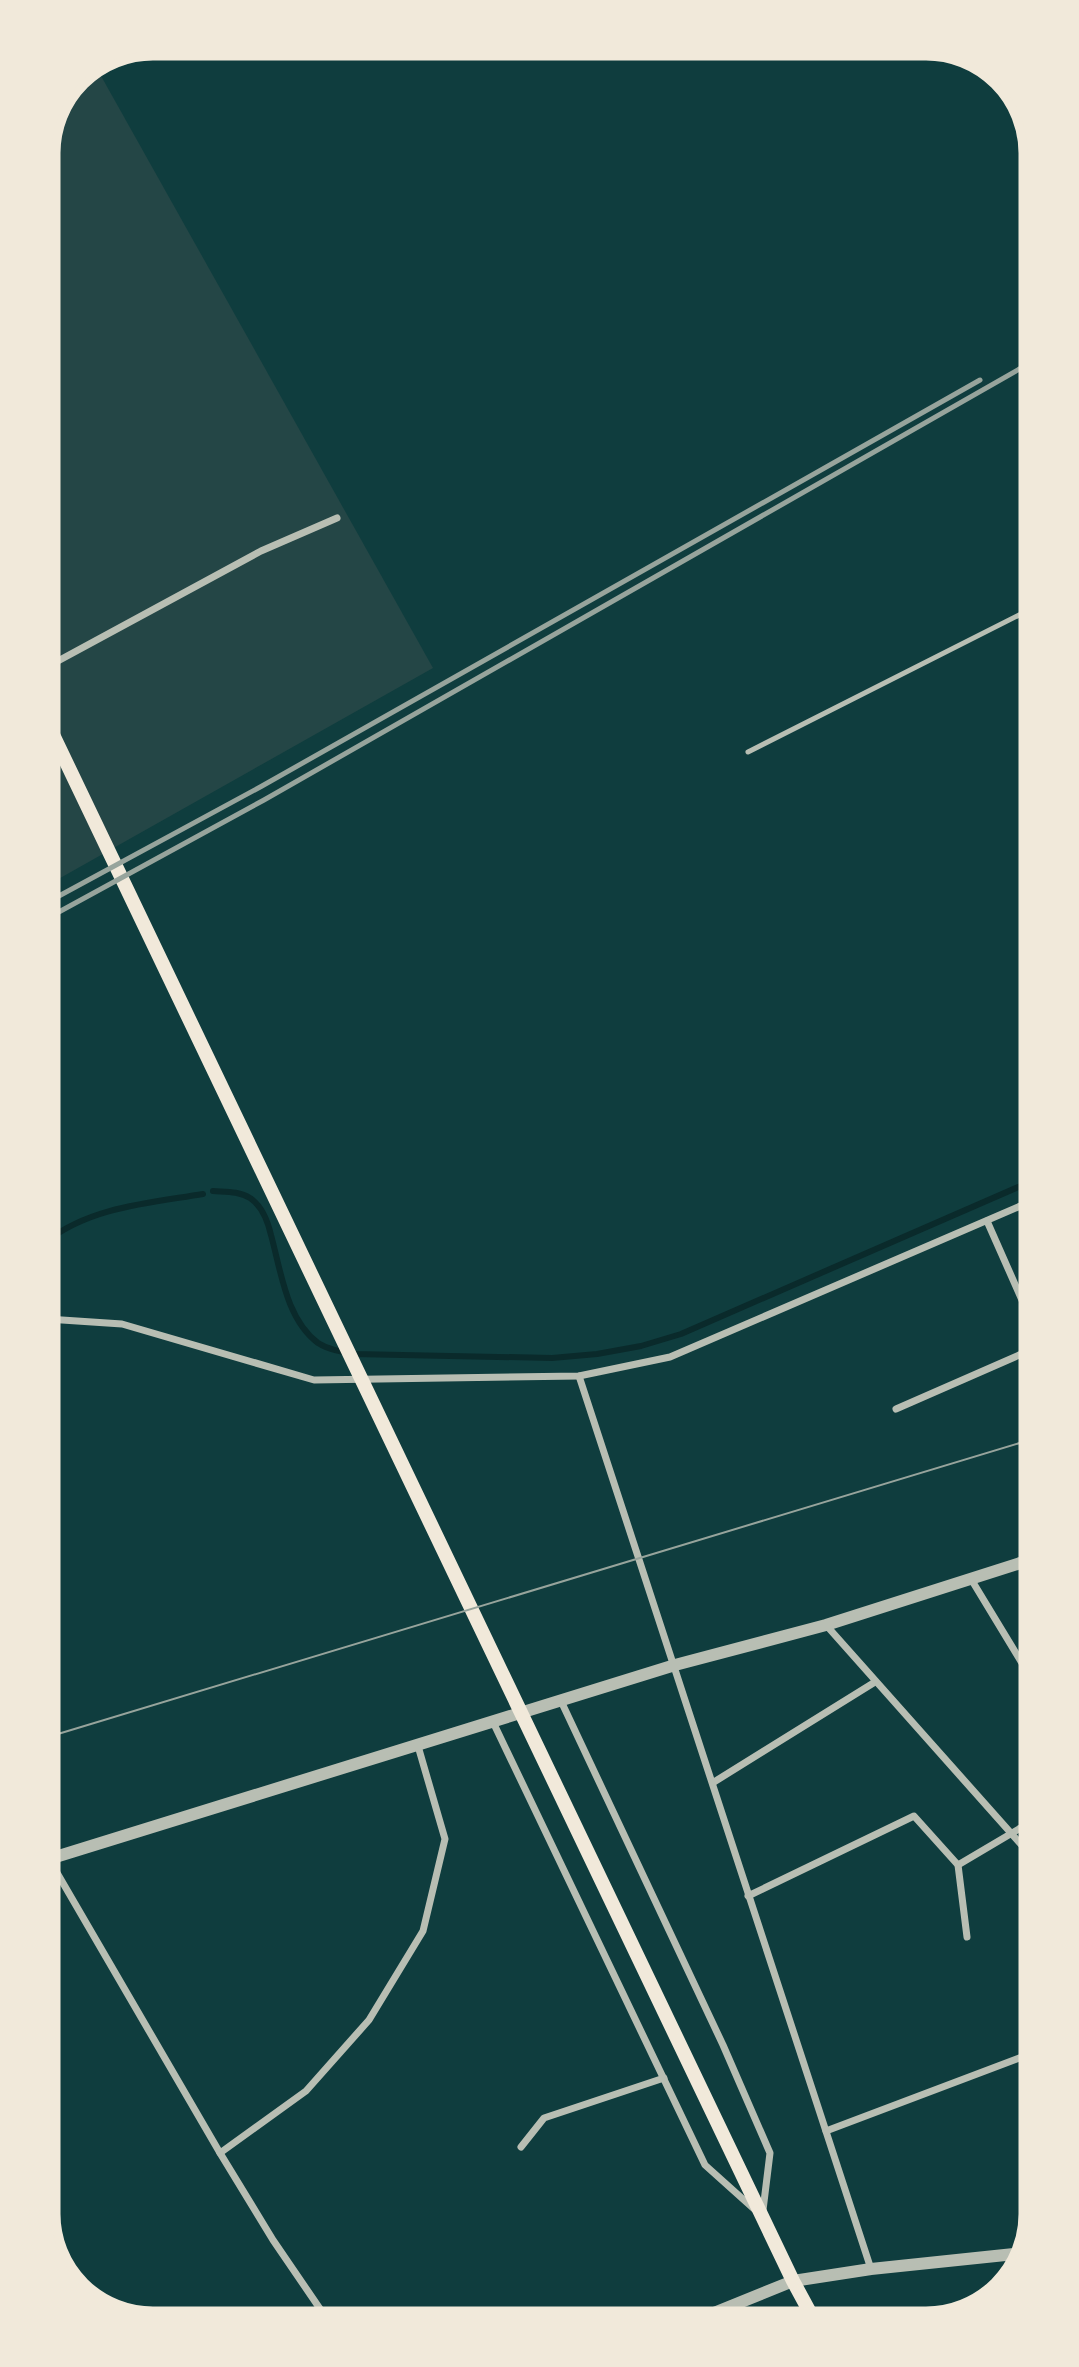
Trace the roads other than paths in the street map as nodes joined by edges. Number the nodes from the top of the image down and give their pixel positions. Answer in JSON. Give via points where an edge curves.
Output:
{"nodes":[{"id":1,"x":337,"y":518,"type":"dead end"},
{"id":2,"x":1023,"y":614,"type":"edge"},
{"id":3,"x":56,"y":662,"type":"edge"},
{"id":4,"x":56,"y":741,"type":"edge"},
{"id":5,"x":748,"y":752,"type":"dead end"},
{"id":6,"x":1023,"y":1205,"type":"edge"},
{"id":7,"x":987,"y":1222,"type":"junction"},
{"id":8,"x":1023,"y":1303,"type":"edge"},
{"id":9,"x":56,"y":1320,"type":"edge"},
{"id":10,"x":1023,"y":1353,"type":"edge"},
{"id":11,"x":579,"y":1376,"type":"junction"},
{"id":12,"x":896,"y":1409,"type":"dead end"},
{"id":13,"x":1023,"y":1562,"type":"edge"},
{"id":14,"x":971,"y":1579,"type":"junction"},
{"id":15,"x":826,"y":1625,"type":"junction"},
{"id":16,"x":675,"y":1665,"type":"junction"},
{"id":17,"x":1023,"y":1665,"type":"edge"},
{"id":18,"x":875,"y":1682,"type":"junction"},
{"id":19,"x":561,"y":1701,"type":"junction"},
{"id":20,"x":494,"y":1722,"type":"junction"},
{"id":21,"x":418,"y":1746,"type":"junction"},
{"id":22,"x":714,"y":1782,"type":"junction"},
{"id":23,"x":1023,"y":1827,"type":"edge"},
{"id":24,"x":1013,"y":1833,"type":"junction"},
{"id":25,"x":1023,"y":1845,"type":"edge"},
{"id":26,"x":56,"y":1857,"type":"edge"},
{"id":27,"x":958,"y":1865,"type":"junction"},
{"id":28,"x":56,"y":1871,"type":"edge"},
{"id":29,"x":748,"y":1896,"type":"junction"},
{"id":30,"x":967,"y":1937,"type":"dead end"},
{"id":31,"x":1023,"y":2057,"type":"edge"},
{"id":32,"x":664,"y":2078,"type":"junction"},
{"id":33,"x":826,"y":2131,"type":"junction"},
{"id":34,"x":521,"y":2147,"type":"dead end"},
{"id":35,"x":220,"y":2153,"type":"junction"},
{"id":36,"x":762,"y":2217,"type":"junction"},
{"id":37,"x":1014,"y":2254,"type":"edge"},
{"id":38,"x":871,"y":2269,"type":"junction"},
{"id":39,"x":793,"y":2281,"type":"junction"},
{"id":40,"x":322,"y":2311,"type":"edge"},
{"id":41,"x":719,"y":2311,"type":"edge"},
{"id":42,"x":810,"y":2311,"type":"edge"}],
"edges":[{"from":1,"to":3,"type":"street","via":[[261,551]]},
{"from":2,"to":5,"type":"lane"},
{"from":4,"to":36,"type":"main road"},
{"from":6,"to":7,"type":"street"},
{"from":7,"to":8,"type":"street"},
{"from":7,"to":11,"type":"street","via":[[670,1357]]},
{"from":9,"to":11,"type":"street","via":[[122,1324],[314,1380]]},
{"from":10,"to":12,"type":"street"},
{"from":11,"to":16,"type":"street"},
{"from":13,"to":14,"type":"street"},
{"from":14,"to":15,"type":"street"},
{"from":14,"to":17,"type":"street"},
{"from":15,"to":16,"type":"street"},
{"from":15,"to":18,"type":"street"},
{"from":16,"to":19,"type":"street"},
{"from":16,"to":22,"type":"street"},
{"from":18,"to":22,"type":"street"},
{"from":18,"to":24,"type":"street"},
{"from":19,"to":20,"type":"street"},
{"from":19,"to":36,"type":"street","via":[[771,2153]]},
{"from":20,"to":21,"type":"street"},
{"from":20,"to":32,"type":"street"},
{"from":21,"to":26,"type":"street"},
{"from":21,"to":35,"type":"street","via":[[445,1839],[423,1931],[369,2020],[306,2091]]},
{"from":22,"to":29,"type":"street"},
{"from":23,"to":24,"type":"street"},
{"from":24,"to":25,"type":"street"},
{"from":24,"to":27,"type":"street"},
{"from":27,"to":29,"type":"street","via":[[914,1816]]},
{"from":27,"to":30,"type":"street"},
{"from":28,"to":35,"type":"street"},
{"from":29,"to":33,"type":"street"},
{"from":31,"to":33,"type":"street"},
{"from":32,"to":34,"type":"street","via":[[544,2118]]},
{"from":32,"to":36,"type":"street","via":[[705,2165]]},
{"from":33,"to":38,"type":"street"},
{"from":35,"to":40,"type":"street"},
{"from":36,"to":39,"type":"main road"},
{"from":37,"to":38,"type":"street"},
{"from":38,"to":39,"type":"street"},
{"from":39,"to":41,"type":"street"},
{"from":39,"to":42,"type":"main road"}]}
